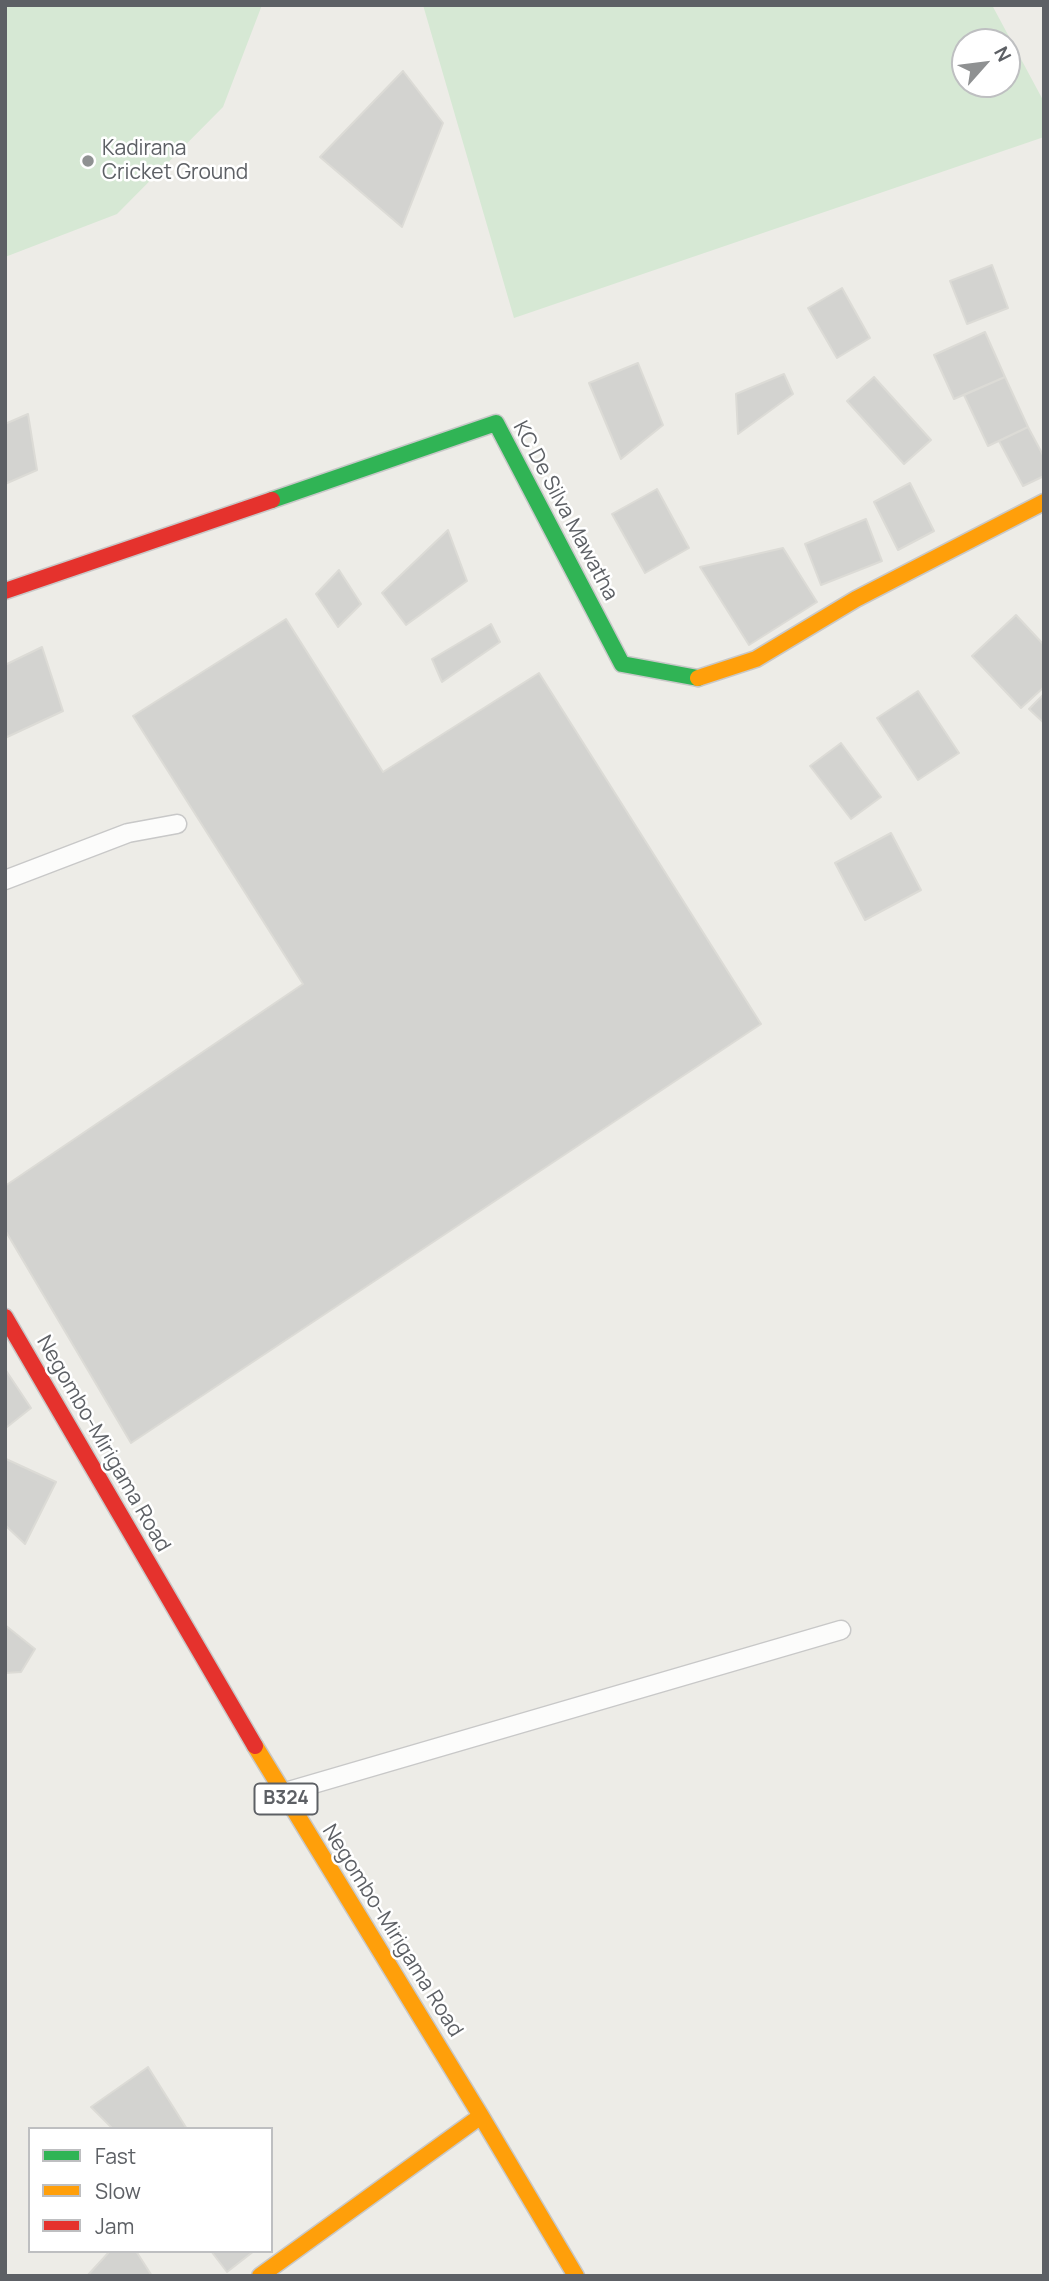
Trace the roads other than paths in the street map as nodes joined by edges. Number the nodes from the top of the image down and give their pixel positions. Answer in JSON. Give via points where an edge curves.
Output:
{"nodes":[{"id":1,"x":1044,"y":502,"type":"edge"},
{"id":2,"x":5,"y":591,"type":"edge"},
{"id":3,"x":177,"y":824,"type":"dead end"},
{"id":4,"x":5,"y":880,"type":"edge"},
{"id":5,"x":5,"y":1317,"type":"edge"},
{"id":6,"x":842,"y":1630,"type":"dead end"},
{"id":7,"x":282,"y":1793,"type":"junction"},
{"id":8,"x":481,"y":2116,"type":"junction"},
{"id":9,"x":260,"y":2276,"type":"edge"},
{"id":10,"x":576,"y":2276,"type":"edge"}],
"edges":[{"from":1,"to":2,"type":"street","name":"KC De Silva Mawatha","via":[[856,599],[756,659],[699,678],[622,664],[496,423]]},
{"from":3,"to":4,"type":"lane","via":[[128,833]]},
{"from":5,"to":7,"type":"street","name":"Negombo-Mirigama Road","number":"B324"},
{"from":6,"to":7,"type":"lane"},
{"from":7,"to":8,"type":"street","name":"Negombo-Mirigama Road","number":"B324"},
{"from":8,"to":9,"type":"street"},
{"from":8,"to":10,"type":"street","name":"Negombo-Mirigama Road","number":"B324"}]}
